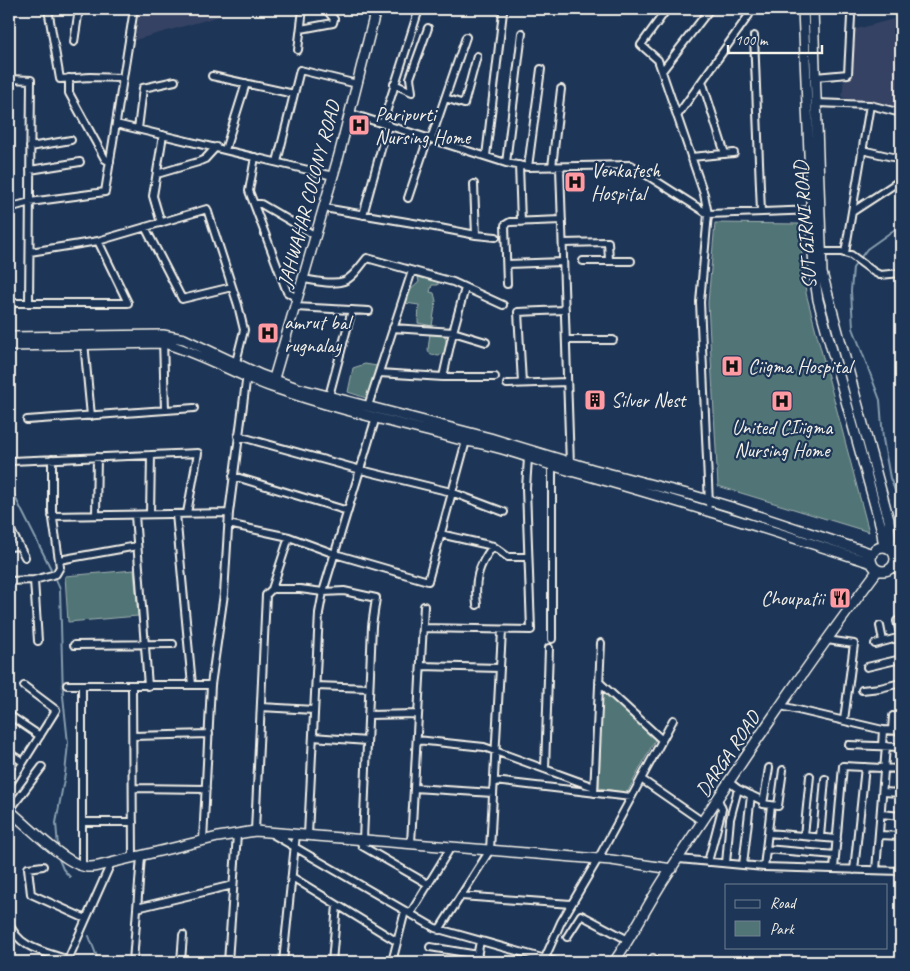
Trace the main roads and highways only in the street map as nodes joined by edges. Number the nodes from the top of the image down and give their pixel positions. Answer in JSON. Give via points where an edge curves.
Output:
{"nodes":[{"id":1,"x":376,"y":9,"type":"edge"},
{"id":2,"x":803,"y":9,"type":"edge"},
{"id":3,"x":813,"y":9,"type":"edge"},
{"id":4,"x":815,"y":210,"type":"junction"},
{"id":5,"x":9,"y":337,"type":"edge"},
{"id":6,"x":84,"y":340,"type":"junction"},
{"id":7,"x":9,"y":346,"type":"edge"},
{"id":8,"x":273,"y":383,"type":"junction"},
{"id":9,"x":570,"y":466,"type":"junction"},
{"id":10,"x":894,"y":558,"type":"edge"},
{"id":11,"x":874,"y":562,"type":"junction"},
{"id":12,"x":9,"y":813,"type":"edge"},
{"id":13,"x":672,"y":869,"type":"junction"},
{"id":14,"x":614,"y":962,"type":"edge"}],
"edges":[{"from":1,"to":8,"type":"main road","name":"JAHWAHAR COLONY ROAD","via":[[333,176]]},
{"from":2,"to":4,"type":"main road"},
{"from":3,"to":4,"type":"main road","name":"SUT GIRNI ROAD"},
{"from":4,"to":10,"type":"main road","via":[[817,252],[814,273],[818,300],[881,527]]},
{"from":5,"to":6,"type":"main road"},
{"from":6,"to":7,"type":"main road"},
{"from":6,"to":8,"type":"main road","via":[[184,339],[247,373]]},
{"from":8,"to":9,"type":"main road","via":[[490,438]]},
{"from":8,"to":9,"type":"main road","via":[[295,395],[481,443],[552,466]]},
{"from":9,"to":11,"type":"main road","via":[[709,505]]},
{"from":10,"to":11,"type":"main road","via":[[887,570]]},
{"from":10,"to":11,"type":"main road","via":[[875,550]]},
{"from":11,"to":13,"type":"main road","name":"DARGA ROAD","via":[[827,640]]},
{"from":12,"to":13,"type":"main road","via":[[74,863],[86,867],[255,831],[598,859]]},
{"from":13,"to":14,"type":"main road","name":"DARGA ROAD"}]}
